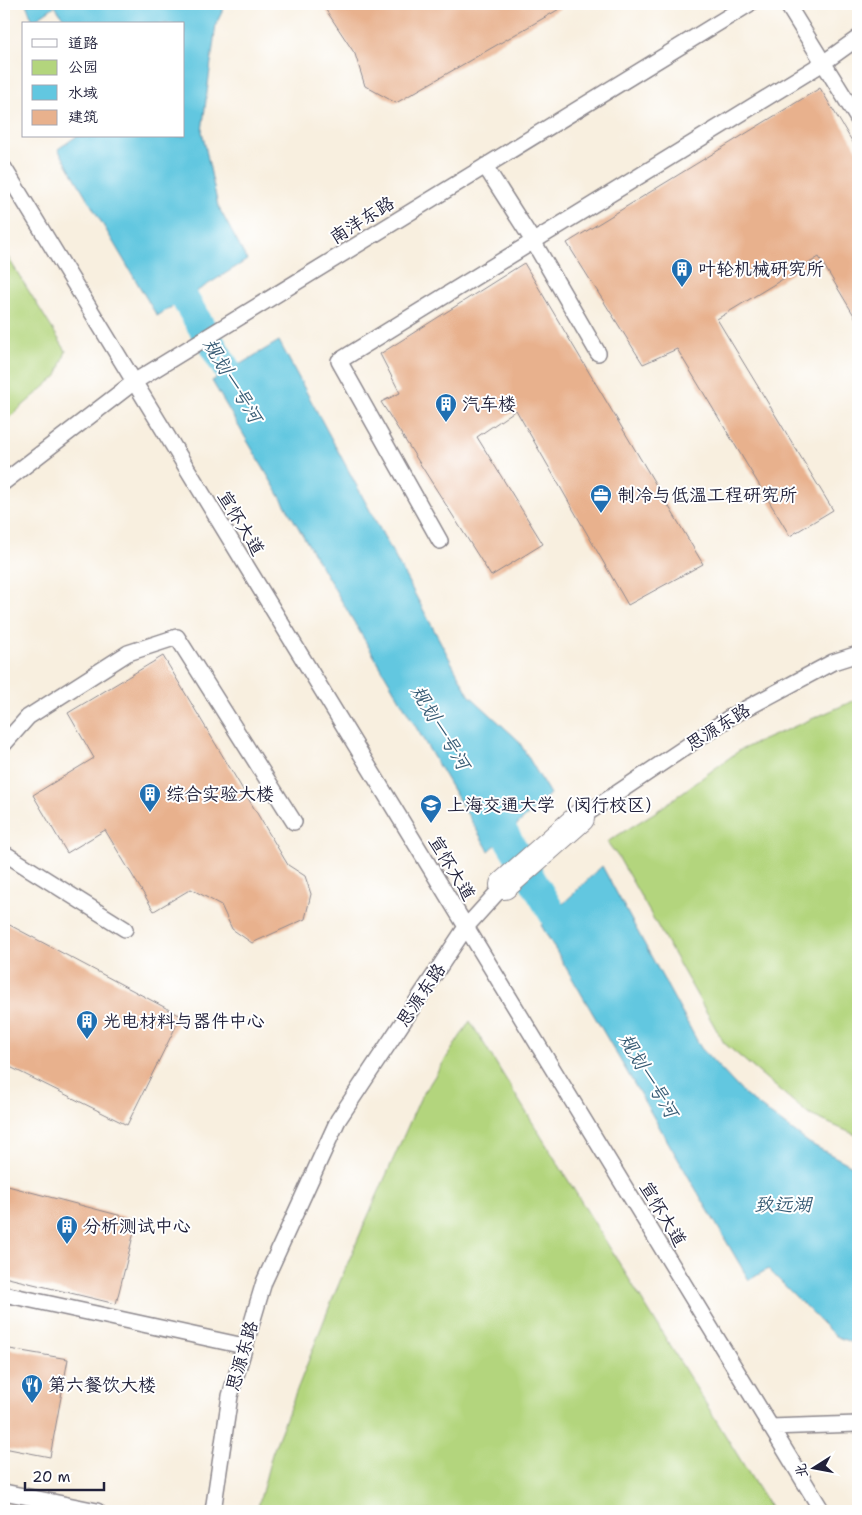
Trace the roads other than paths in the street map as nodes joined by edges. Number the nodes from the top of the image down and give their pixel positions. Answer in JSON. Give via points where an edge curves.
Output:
{"nodes":[{"id":1,"x":749,"y":4,"type":"edge"},
{"id":2,"x":787,"y":4,"type":"edge"},
{"id":3,"x":858,"y":38,"type":"edge"},
{"id":4,"x":823,"y":62,"type":"junction"},
{"id":5,"x":858,"y":119,"type":"edge"},
{"id":6,"x":485,"y":166,"type":"junction"},
{"id":7,"x":4,"y":168,"type":"edge"},
{"id":8,"x":533,"y":241,"type":"junction"},
{"id":9,"x":598,"y":353,"type":"dead end"},
{"id":10,"x":134,"y":382,"type":"junction"},
{"id":11,"x":4,"y":482,"type":"edge"},
{"id":12,"x":440,"y":541,"type":"dead end"},
{"id":13,"x":858,"y":654,"type":"edge"},
{"id":14,"x":4,"y":744,"type":"edge"},
{"id":15,"x":580,"y":818,"type":"joint"},
{"id":16,"x":294,"y":822,"type":"dead end"},
{"id":17,"x":4,"y":853,"type":"edge"},
{"id":18,"x":504,"y":885,"type":"joint"},
{"id":19,"x":466,"y":927,"type":"junction"},
{"id":20,"x":125,"y":929,"type":"dead end"},
{"id":21,"x":4,"y":1294,"type":"edge"},
{"id":22,"x":244,"y":1346,"type":"junction"},
{"id":23,"x":858,"y":1424,"type":"edge"},
{"id":24,"x":770,"y":1427,"type":"junction"},
{"id":25,"x":4,"y":1492,"type":"edge"},
{"id":26,"x":97,"y":1511,"type":"edge"},
{"id":27,"x":213,"y":1511,"type":"edge"},
{"id":28,"x":822,"y":1511,"type":"edge"}],
"edges":[{"from":1,"to":6,"type":"lane","name":"南洋东路"},
{"from":2,"to":4,"type":"lane"},
{"from":3,"to":4,"type":"lane"},
{"from":4,"to":5,"type":"lane"},
{"from":4,"to":8,"type":"lane"},
{"from":6,"to":8,"type":"lane"},
{"from":6,"to":10,"type":"lane","name":"南洋东路"},
{"from":7,"to":10,"type":"lane","name":"宣怀大道"},
{"from":8,"to":9,"type":"lane"},
{"from":8,"to":12,"type":"lane","via":[[338,360]]},
{"from":10,"to":11,"type":"lane","name":"南洋东路"},
{"from":10,"to":19,"type":"lane","name":"宣怀大道"},
{"from":13,"to":15,"type":"lane","name":"思源东路","via":[[833,662],[732,716]]},
{"from":14,"to":16,"type":"lane","via":[[28,716],[128,653],[177,637]]},
{"from":15,"to":18,"type":"street","name":"思源东路"},
{"from":17,"to":20,"type":"lane"},
{"from":18,"to":19,"type":"lane","name":"思源东路"},
{"from":19,"to":22,"type":"lane","name":"思源东路","via":[[338,1120],[264,1282]]},
{"from":19,"to":24,"type":"lane","name":"宣怀大道"},
{"from":21,"to":22,"type":"lane"},
{"from":22,"to":27,"type":"lane","name":"思源东路","via":[[230,1396]]},
{"from":23,"to":24,"type":"lane"},
{"from":24,"to":28,"type":"lane","name":"宣怀大道"},
{"from":25,"to":26,"type":"lane"}]}
